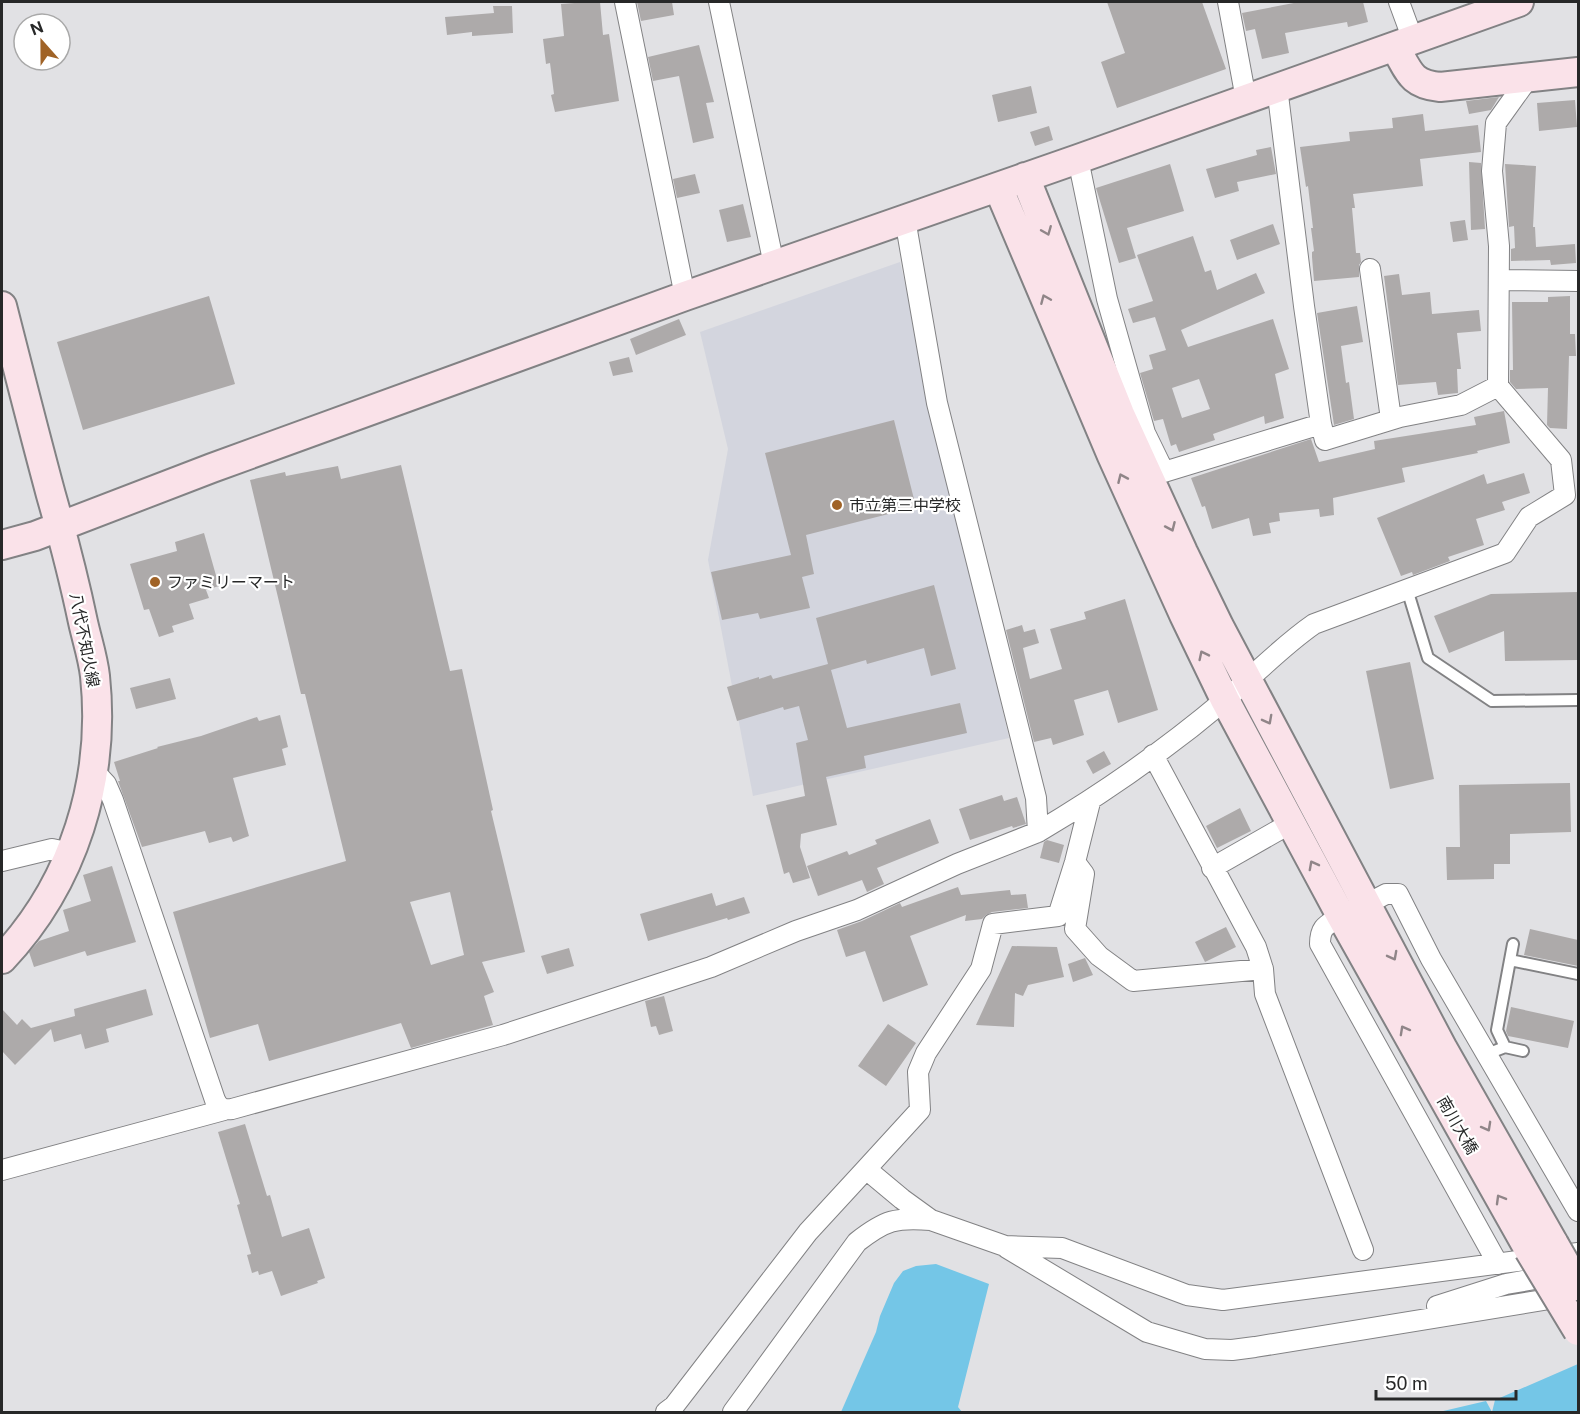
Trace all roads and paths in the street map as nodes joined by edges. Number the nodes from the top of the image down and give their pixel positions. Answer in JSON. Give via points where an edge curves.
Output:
{"nodes":[{"id":1,"x":625,"y":2,"type":"edge"},
{"id":2,"x":719,"y":2,"type":"edge"},
{"id":3,"x":1228,"y":2,"type":"edge"},
{"id":4,"x":1399,"y":2,"type":"edge"},
{"id":5,"x":1519,"y":2,"type":"edge"},
{"id":6,"x":1404,"y":43,"type":"junction"},
{"id":7,"x":1578,"y":72,"type":"edge"},
{"id":8,"x":1529,"y":77,"type":"junction"},
{"id":9,"x":1277,"y":87,"type":"junction"},
{"id":10,"x":1246,"y":99,"type":"junction"},
{"id":11,"x":1078,"y":159,"type":"junction"},
{"id":12,"x":1024,"y":177,"type":"junction"},
{"id":13,"x":998,"y":187,"type":"junction"},
{"id":14,"x":905,"y":219,"type":"junction"},
{"id":15,"x":774,"y":265,"type":"junction"},
{"id":16,"x":1370,"y":269,"type":"dead end"},
{"id":17,"x":1499,"y":280,"type":"junction"},
{"id":18,"x":1578,"y":281,"type":"edge"},
{"id":19,"x":685,"y":296,"type":"junction"},
{"id":20,"x":2,"y":306,"type":"edge"},
{"id":21,"x":1498,"y":386,"type":"junction"},
{"id":22,"x":1130,"y":414,"type":"junction"},
{"id":23,"x":1391,"y":420,"type":"junction"},
{"id":24,"x":1322,"y":424,"type":"junction"},
{"id":25,"x":1570,"y":459,"type":"edge"},
{"id":26,"x":1156,"y":474,"type":"junction"},
{"id":27,"x":1572,"y":497,"type":"edge"},
{"id":28,"x":60,"y":525,"type":"junction"},
{"id":29,"x":2,"y":545,"type":"edge"},
{"id":30,"x":1407,"y":589,"type":"junction"},
{"id":31,"x":1246,"y":681,"type":"junction"},
{"id":32,"x":1225,"y":700,"type":"junction"},
{"id":33,"x":1578,"y":700,"type":"edge"},
{"id":34,"x":1153,"y":755,"type":"junction"},
{"id":35,"x":94,"y":771,"type":"junction"},
{"id":36,"x":1090,"y":802,"type":"junction"},
{"id":37,"x":1291,"y":823,"type":"junction"},
{"id":38,"x":1038,"y":832,"type":"junction"},
{"id":39,"x":71,"y":853,"type":"junction"},
{"id":40,"x":2,"y":861,"type":"edge"},
{"id":41,"x":1075,"y":862,"type":"junction"},
{"id":42,"x":1212,"y":868,"type":"junction"},
{"id":43,"x":1353,"y":911,"type":"junction"},
{"id":44,"x":1513,"y":944,"type":"dead end"},
{"id":45,"x":2,"y":959,"type":"edge"},
{"id":46,"x":1510,"y":960,"type":"junction"},
{"id":47,"x":1263,"y":969,"type":"junction"},
{"id":48,"x":1578,"y":974,"type":"edge"},
{"id":49,"x":1496,"y":1050,"type":"junction"},
{"id":50,"x":1523,"y":1051,"type":"dead end"},
{"id":51,"x":224,"y":1110,"type":"junction"},
{"id":52,"x":866,"y":1169,"type":"junction"},
{"id":53,"x":2,"y":1170,"type":"edge"},
{"id":54,"x":1578,"y":1211,"type":"edge"},
{"id":55,"x":931,"y":1220,"type":"junction"},
{"id":56,"x":1005,"y":1246,"type":"junction"},
{"id":57,"x":1554,"y":1249,"type":"edge"},
{"id":58,"x":1363,"y":1251,"type":"dead end"},
{"id":59,"x":1498,"y":1264,"type":"junction"},
{"id":60,"x":1578,"y":1271,"type":"edge"},
{"id":61,"x":1578,"y":1286,"type":"edge"},
{"id":62,"x":1578,"y":1294,"type":"edge"},
{"id":63,"x":1406,"y":1322,"type":"junction"},
{"id":64,"x":1578,"y":1331,"type":"edge"},
{"id":65,"x":666,"y":1413,"type":"edge"},
{"id":66,"x":733,"y":1413,"type":"edge"}],
"edges":[{"from":1,"to":19,"type":"street"},
{"from":2,"to":15,"type":"street"},
{"from":3,"to":10,"type":"street"},
{"from":4,"to":6,"type":"street"},
{"from":5,"to":6,"type":"street"},
{"from":6,"to":8,"type":"street","via":[[1412,77],[1430,86]]},
{"from":6,"to":9,"type":"street"},
{"from":7,"to":8,"type":"street"},
{"from":8,"to":17,"type":"street","via":[[1496,123],[1492,171]]},
{"from":9,"to":10,"type":"street"},
{"from":9,"to":24,"type":"street"},
{"from":10,"to":11,"type":"street"},
{"from":11,"to":12,"type":"street"},
{"from":11,"to":22,"type":"street"},
{"from":12,"to":13,"type":"street"},
{"from":12,"to":22,"type":"street","one_way":true},
{"from":13,"to":14,"type":"street"},
{"from":32,"to":13,"type":"street","one_way":true,"via":[[1112,456]]},
{"from":14,"to":15,"type":"street"},
{"from":14,"to":38,"type":"street","via":[[937,403],[1036,798]]},
{"from":15,"to":19,"type":"street"},
{"from":16,"to":23,"type":"street"},
{"from":17,"to":18,"type":"street"},
{"from":17,"to":21,"type":"street"},
{"from":19,"to":28,"type":"street"},
{"from":20,"to":28,"type":"street","name":"八代不知火線"},
{"from":21,"to":23,"type":"street","via":[[1461,405]]},
{"from":21,"to":25,"type":"street"},
{"from":22,"to":26,"type":"street"},
{"from":23,"to":24,"type":"street","via":[[1325,440]]},
{"from":24,"to":26,"type":"street"},
{"from":25,"to":27,"type":"street"},
{"from":26,"to":31,"type":"street","one_way":true,"via":[[1182,552]]},
{"from":27,"to":30,"type":"street","via":[[1529,517],[1505,553]]},
{"from":28,"to":29,"type":"street"},
{"from":28,"to":35,"type":"street","name":"八代不知火線","via":[[95,675]]},
{"from":30,"to":31,"type":"street","via":[[1314,624]]},
{"from":30,"to":33,"type":"lane","via":[[1428,658],[1492,701]]},
{"from":31,"to":32,"type":"street"},
{"from":31,"to":43,"type":"street","one_way":true},
{"from":32,"to":34,"type":"street"},
{"from":32,"to":37,"type":"street"},
{"from":34,"to":36,"type":"street"},
{"from":34,"to":42,"type":"street"},
{"from":35,"to":39,"type":"street","name":"八代不知火線"},
{"from":35,"to":51,"type":"street","via":[[113,800],[215,1100]]},
{"from":36,"to":38,"type":"street"},
{"from":36,"to":41,"type":"street"},
{"from":37,"to":42,"type":"street"},
{"from":43,"to":37,"type":"street","one_way":true},
{"from":38,"to":51,"type":"street","via":[[857,910],[711,967],[503,1035]]},
{"from":39,"to":40,"type":"street","via":[[52,849]]},
{"from":39,"to":45,"type":"street","name":"八代不知火線","via":[[33,922]]},
{"from":41,"to":47,"type":"street","via":[[1084,874],[1075,929],[1099,956],[1133,981]]},
{"from":41,"to":52,"type":"street","via":[[1058,916],[993,924],[981,969],[926,1053],[918,1072],[921,1110]]},
{"from":42,"to":47,"type":"street","via":[[1256,948]]},
{"from":43,"to":49,"type":"street","via":[[1386,894],[1398,894],[1431,959]]},
{"from":43,"to":57,"type":"street","via":[[1449,1059]]},
{"from":43,"to":59,"type":"street","via":[[1323,927],[1320,944]]},
{"from":44,"to":46,"type":"lane"},
{"from":46,"to":48,"type":"lane"},
{"from":46,"to":49,"type":"lane"},
{"from":47,"to":58,"type":"street","via":[[1265,994]]},
{"from":49,"to":50,"type":"lane"},
{"from":49,"to":54,"type":"street"},
{"from":51,"to":53,"type":"street"},
{"from":52,"to":55,"type":"street"},
{"from":52,"to":65,"type":"street","via":[[808,1232]]},
{"from":55,"to":56,"type":"street"},
{"from":55,"to":66,"type":"street","via":[[906,1218],[873,1230],[857,1242]]},
{"from":56,"to":59,"type":"street","via":[[1062,1248],[1187,1295],[1223,1300]]},
{"from":56,"to":63,"type":"street","via":[[1147,1332],[1204,1349],[1233,1350]]},
{"from":57,"to":59,"type":"street"},
{"from":57,"to":61,"type":"street","bridge":true},
{"from":57,"to":64,"type":"street","bridge":true},
{"from":60,"to":63,"type":"street","via":[[1506,1284],[1422,1311]]},
{"from":62,"to":63,"type":"street"}]}
